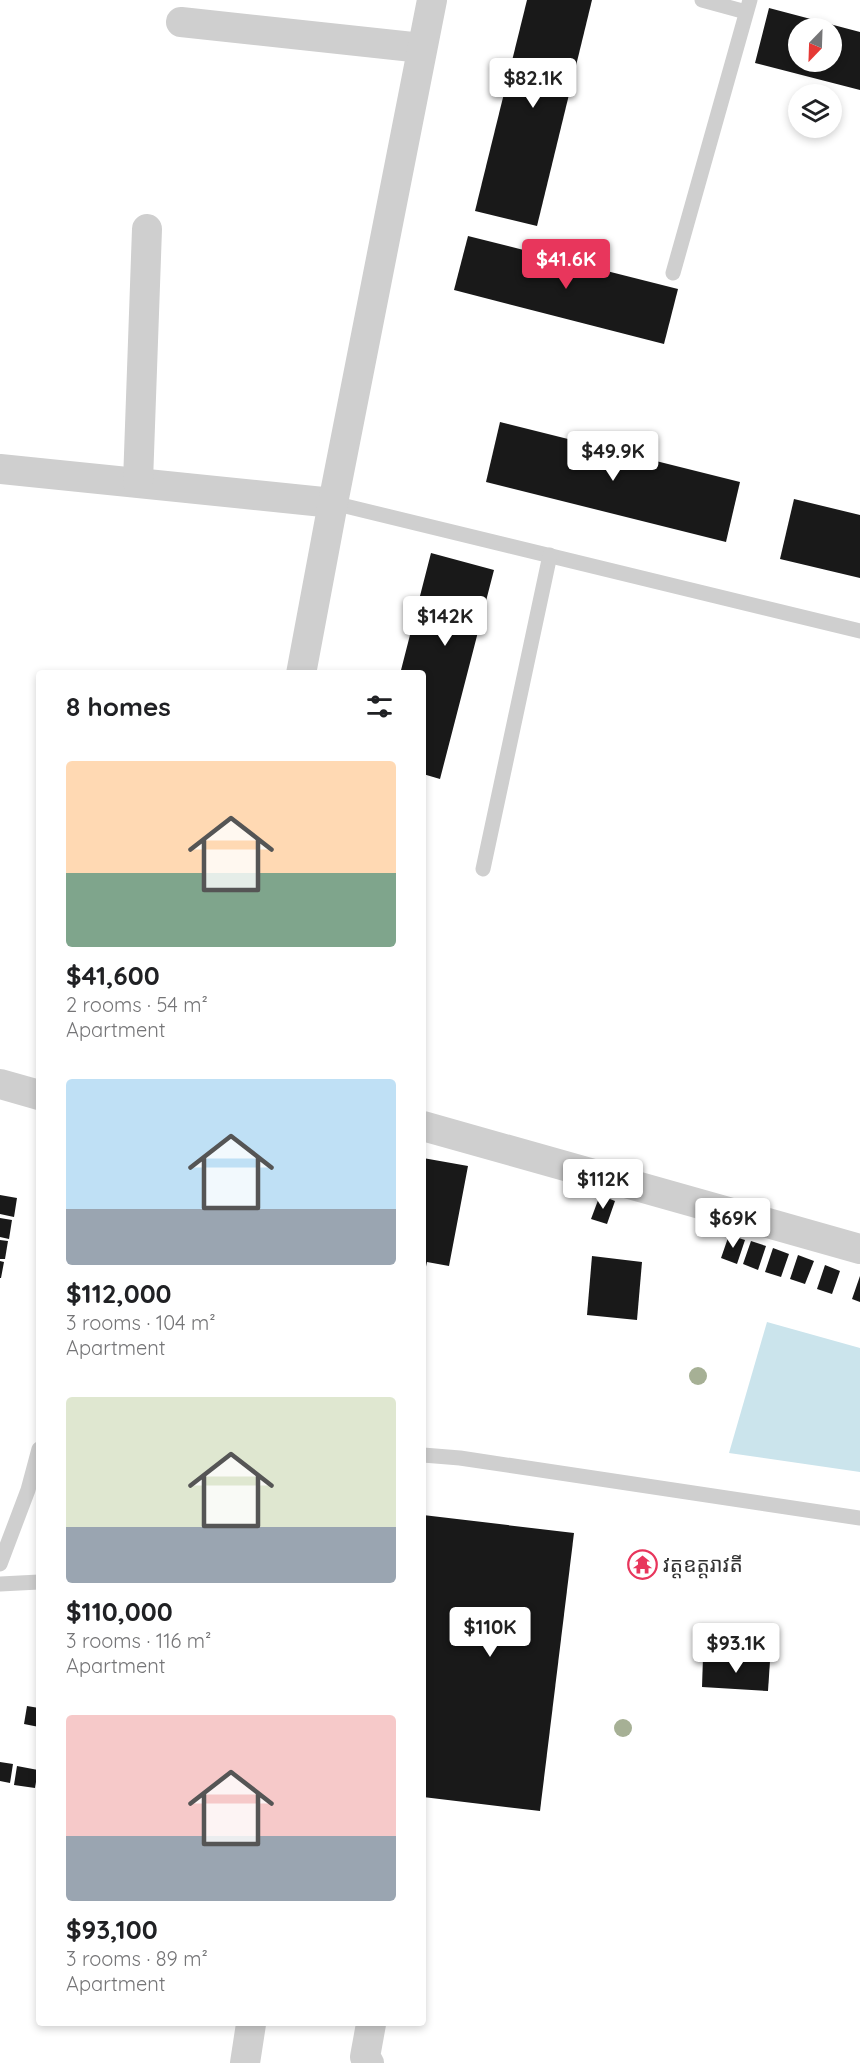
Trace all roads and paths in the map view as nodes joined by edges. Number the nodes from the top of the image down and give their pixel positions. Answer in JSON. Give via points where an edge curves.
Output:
{"nodes":[{"id":1,"x":432,"y":0,"type":"edge"},
{"id":2,"x":702,"y":0,"type":"edge"},
{"id":3,"x":748,"y":6,"type":"edge"},
{"id":4,"x":181,"y":22,"type":"dead end"},
{"id":5,"x":422,"y":48,"type":"junction"},
{"id":6,"x":147,"y":230,"type":"dead end"},
{"id":7,"x":673,"y":273,"type":"dead end"},
{"id":8,"x":0,"y":469,"type":"edge"},
{"id":9,"x":138,"y":483,"type":"junction"},
{"id":10,"x":333,"y":503,"type":"junction"},
{"id":11,"x":550,"y":555,"type":"junction"},
{"id":12,"x":860,"y":631,"type":"edge"},
{"id":13,"x":302,"y":670,"type":"edge"},
{"id":14,"x":483,"y":869,"type":"dead end"},
{"id":15,"x":0,"y":1084,"type":"edge"},
{"id":16,"x":36,"y":1094,"type":"edge"},
{"id":17,"x":426,"y":1126,"type":"edge"},
{"id":18,"x":860,"y":1249,"type":"edge"},
{"id":19,"x":426,"y":1455,"type":"edge"},
{"id":20,"x":36,"y":1460,"type":"edge"},
{"id":21,"x":860,"y":1518,"type":"edge"},
{"id":22,"x":0,"y":1563,"type":"edge"},
{"id":23,"x":36,"y":1582,"type":"edge"},
{"id":24,"x":0,"y":1584,"type":"edge"},
{"id":25,"x":251,"y":2026,"type":"edge"},
{"id":26,"x":371,"y":2026,"type":"edge"},
{"id":27,"x":245,"y":2063,"type":"edge"},
{"id":28,"x":369,"y":2063,"type":"edge"}],
"edges":[{"from":1,"to":5,"type":"street"},
{"from":2,"to":3,"type":"lane"},
{"from":3,"to":7,"type":"lane"},
{"from":4,"to":5,"type":"street"},
{"from":5,"to":10,"type":"street"},
{"from":6,"to":9,"type":"street"},
{"from":8,"to":9,"type":"street"},
{"from":9,"to":10,"type":"street"},
{"from":10,"to":11,"type":"lane"},
{"from":10,"to":13,"type":"street"},
{"from":11,"to":12,"type":"lane"},
{"from":11,"to":14,"type":"lane"},
{"from":15,"to":16,"type":"street"},
{"from":17,"to":18,"type":"street"},
{"from":19,"to":21,"type":"lane"},
{"from":20,"to":22,"type":"lane"},
{"from":23,"to":24,"type":"lane"},
{"from":25,"to":27,"type":"street"},
{"from":26,"to":28,"type":"street","via":[[365,2056]]}]}
